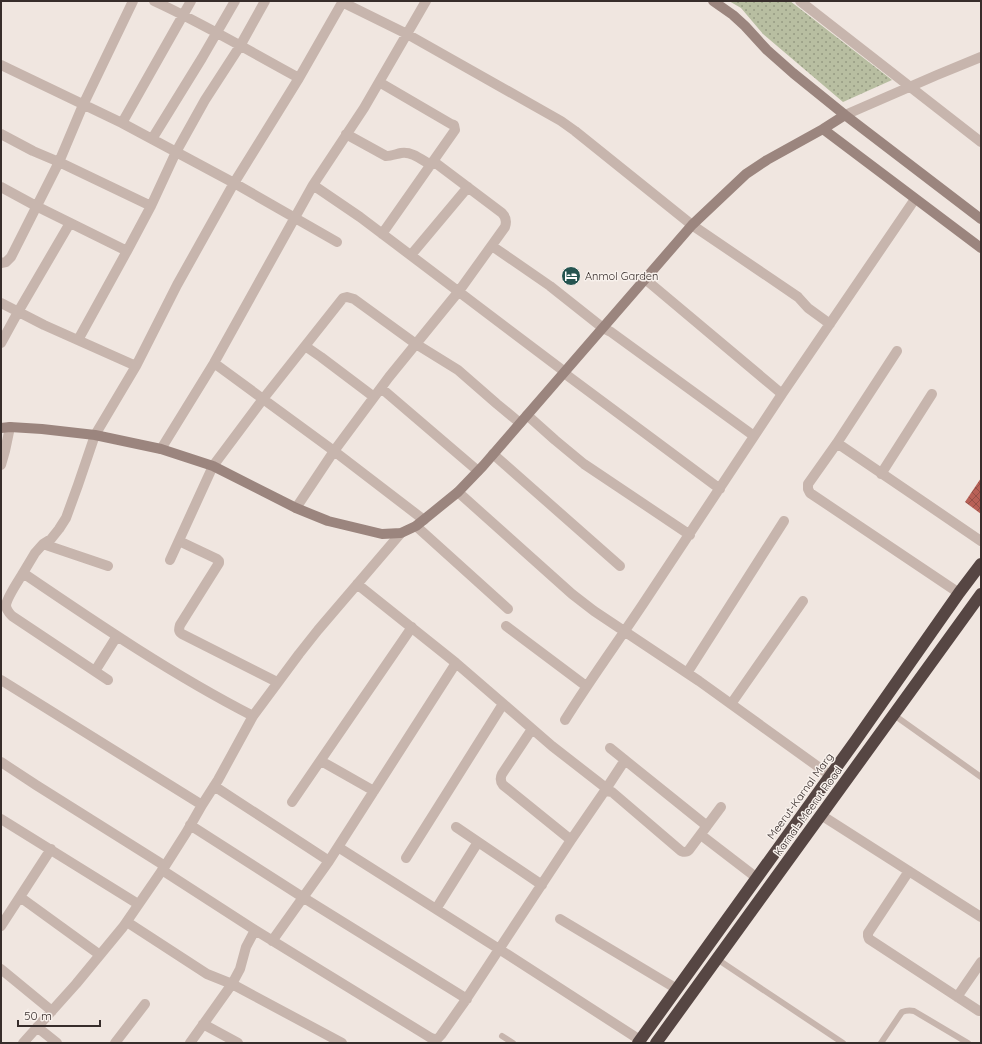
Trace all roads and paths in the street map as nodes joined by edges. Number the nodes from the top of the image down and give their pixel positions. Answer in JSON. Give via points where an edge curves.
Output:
{"nodes":[{"id":1,"x":133,"y":1,"type":"edge"},
{"id":2,"x":154,"y":1,"type":"edge"},
{"id":3,"x":191,"y":1,"type":"edge"},
{"id":4,"x":235,"y":1,"type":"edge"},
{"id":5,"x":265,"y":1,"type":"edge"},
{"id":6,"x":426,"y":1,"type":"edge"},
{"id":7,"x":713,"y":1,"type":"edge"},
{"id":8,"x":800,"y":1,"type":"edge"},
{"id":9,"x":342,"y":2,"type":"edge"},
{"id":10,"x":183,"y":14,"type":"junction"},
{"id":11,"x":217,"y":32,"type":"junction"},
{"id":12,"x":407,"y":34,"type":"junction"},
{"id":13,"x":240,"y":46,"type":"junction"},
{"id":14,"x":981,"y":57,"type":"edge"},
{"id":15,"x":1,"y":65,"type":"edge"},
{"id":16,"x":299,"y":78,"type":"junction"},
{"id":17,"x":380,"y":82,"type":"junction"},
{"id":18,"x":910,"y":87,"type":"junction"},
{"id":19,"x":83,"y":105,"type":"junction"},
{"id":20,"x":845,"y":115,"type":"junction"},
{"id":21,"x":122,"y":123,"type":"junction"},
{"id":22,"x":823,"y":129,"type":"junction"},
{"id":23,"x":1,"y":134,"type":"edge"},
{"id":24,"x":346,"y":134,"type":"junction"},
{"id":25,"x":152,"y":139,"type":"junction"},
{"id":26,"x":981,"y":142,"type":"edge"},
{"id":27,"x":176,"y":152,"type":"junction"},
{"id":28,"x":59,"y":162,"type":"junction"},
{"id":29,"x":432,"y":163,"type":"junction"},
{"id":30,"x":234,"y":183,"type":"junction"},
{"id":31,"x":313,"y":185,"type":"junction"},
{"id":32,"x":1,"y":187,"type":"edge"},
{"id":33,"x":468,"y":187,"type":"junction"},
{"id":34,"x":915,"y":199,"type":"junction"},
{"id":35,"x":36,"y":206,"type":"junction"},
{"id":36,"x":151,"y":206,"type":"junction"},
{"id":37,"x":294,"y":218,"type":"junction"},
{"id":38,"x":981,"y":219,"type":"edge"},
{"id":39,"x":70,"y":223,"type":"junction"},
{"id":40,"x":692,"y":225,"type":"junction"},
{"id":41,"x":382,"y":234,"type":"junction"},
{"id":42,"x":337,"y":242,"type":"dead end"},
{"id":43,"x":492,"y":246,"type":"junction"},
{"id":44,"x":981,"y":248,"type":"edge"},
{"id":45,"x":127,"y":251,"type":"junction"},
{"id":46,"x":411,"y":255,"type":"junction"},
{"id":47,"x":1,"y":263,"type":"edge"},
{"id":48,"x":645,"y":279,"type":"junction"},
{"id":49,"x":459,"y":291,"type":"junction"},
{"id":50,"x":1,"y":303,"type":"edge"},
{"id":51,"x":18,"y":312,"type":"junction"},
{"id":52,"x":830,"y":324,"type":"junction"},
{"id":53,"x":603,"y":328,"type":"junction"},
{"id":54,"x":78,"y":340,"type":"junction"},
{"id":55,"x":1,"y":343,"type":"edge"},
{"id":56,"x":416,"y":344,"type":"junction"},
{"id":57,"x":305,"y":346,"type":"junction"},
{"id":58,"x":897,"y":351,"type":"dead end"},
{"id":59,"x":214,"y":363,"type":"junction"},
{"id":60,"x":136,"y":366,"type":"junction"},
{"id":61,"x":565,"y":372,"type":"junction"},
{"id":62,"x":381,"y":388,"type":"junction"},
{"id":63,"x":782,"y":394,"type":"junction"},
{"id":64,"x":932,"y":394,"type":"dead end"},
{"id":65,"x":374,"y":397,"type":"junction"},
{"id":66,"x":263,"y":399,"type":"junction"},
{"id":67,"x":527,"y":415,"type":"junction"},
{"id":68,"x":520,"y":423,"type":"junction"},
{"id":69,"x":6,"y":428,"type":"edge"},
{"id":70,"x":95,"y":435,"type":"junction"},
{"id":71,"x":754,"y":436,"type":"junction"},
{"id":72,"x":837,"y":443,"type":"junction"},
{"id":73,"x":161,"y":449,"type":"junction"},
{"id":74,"x":334,"y":451,"type":"junction"},
{"id":75,"x":493,"y":454,"type":"junction"},
{"id":76,"x":1,"y":465,"type":"edge"},
{"id":77,"x":213,"y":466,"type":"junction"},
{"id":78,"x":478,"y":471,"type":"junction"},
{"id":79,"x":881,"y":474,"type":"junction"},
{"id":80,"x":720,"y":489,"type":"junction"},
{"id":81,"x":458,"y":492,"type":"junction"},
{"id":82,"x":296,"y":508,"type":"junction"},
{"id":83,"x":424,"y":520,"type":"junction"},
{"id":84,"x":784,"y":521,"type":"dead end"},
{"id":85,"x":416,"y":526,"type":"junction"},
{"id":86,"x":401,"y":533,"type":"junction"},
{"id":87,"x":690,"y":535,"type":"junction"},
{"id":88,"x":179,"y":541,"type":"junction"},
{"id":89,"x":981,"y":541,"type":"edge"},
{"id":90,"x":43,"y":544,"type":"junction"},
{"id":91,"x":170,"y":560,"type":"dead end"},
{"id":92,"x":981,"y":564,"type":"edge"},
{"id":93,"x":108,"y":566,"type":"dead end"},
{"id":94,"x":620,"y":566,"type":"dead end"},
{"id":95,"x":23,"y":573,"type":"junction"},
{"id":96,"x":357,"y":584,"type":"junction"},
{"id":97,"x":959,"y":593,"type":"junction"},
{"id":98,"x":981,"y":594,"type":"edge"},
{"id":99,"x":803,"y":601,"type":"dead end"},
{"id":100,"x":508,"y":609,"type":"dead end"},
{"id":101,"x":506,"y":626,"type":"dead end"},
{"id":102,"x":412,"y":628,"type":"junction"},
{"id":103,"x":624,"y":631,"type":"junction"},
{"id":104,"x":117,"y":636,"type":"junction"},
{"id":105,"x":456,"y":663,"type":"junction"},
{"id":106,"x":94,"y":671,"type":"junction"},
{"id":107,"x":686,"y":673,"type":"junction"},
{"id":108,"x":108,"y":680,"type":"dead end"},
{"id":109,"x":278,"y":682,"type":"junction"},
{"id":110,"x":3,"y":684,"type":"edge"},
{"id":111,"x":586,"y":686,"type":"junction"},
{"id":112,"x":503,"y":704,"type":"junction"},
{"id":113,"x":732,"y":704,"type":"junction"},
{"id":114,"x":894,"y":715,"type":"junction"},
{"id":115,"x":253,"y":716,"type":"junction"},
{"id":116,"x":565,"y":720,"type":"dead end"},
{"id":117,"x":532,"y":729,"type":"junction"},
{"id":118,"x":610,"y":748,"type":"dead end"},
{"id":119,"x":625,"y":760,"type":"junction"},
{"id":120,"x":321,"y":761,"type":"junction"},
{"id":121,"x":1,"y":762,"type":"edge"},
{"id":122,"x":830,"y":776,"type":"junction"},
{"id":123,"x":981,"y":777,"type":"edge"},
{"id":124,"x":214,"y":786,"type":"junction"},
{"id":125,"x":605,"y":790,"type":"junction"},
{"id":126,"x":374,"y":791,"type":"junction"},
{"id":127,"x":292,"y":802,"type":"dead end"},
{"id":128,"x":202,"y":805,"type":"junction"},
{"id":129,"x":721,"y":807,"type":"dead end"},
{"id":130,"x":821,"y":815,"type":"junction"},
{"id":131,"x":1,"y":819,"type":"edge"},
{"id":132,"x":190,"y":825,"type":"junction"},
{"id":133,"x":456,"y":827,"type":"dead end"},
{"id":134,"x":704,"y":831,"type":"junction"},
{"id":135,"x":571,"y":840,"type":"junction"},
{"id":136,"x":478,"y":842,"type":"junction"},
{"id":137,"x":338,"y":847,"type":"junction"},
{"id":138,"x":50,"y":849,"type":"junction"},
{"id":139,"x":406,"y":858,"type":"dead end"},
{"id":140,"x":329,"y":861,"type":"junction"},
{"id":141,"x":164,"y":868,"type":"junction"},
{"id":142,"x":909,"y":871,"type":"junction"},
{"id":143,"x":757,"y":878,"type":"junction"},
{"id":144,"x":542,"y":885,"type":"junction"},
{"id":145,"x":20,"y":897,"type":"junction"},
{"id":146,"x":304,"y":898,"type":"junction"},
{"id":147,"x":138,"y":904,"type":"junction"},
{"id":148,"x":436,"y":909,"type":"junction"},
{"id":149,"x":981,"y":917,"type":"edge"},
{"id":150,"x":560,"y":919,"type":"dead end"},
{"id":151,"x":127,"y":922,"type":"junction"},
{"id":152,"x":1,"y":926,"type":"edge"},
{"id":153,"x":255,"y":930,"type":"junction"},
{"id":154,"x":272,"y":941,"type":"junction"},
{"id":155,"x":499,"y":949,"type":"junction"},
{"id":156,"x":100,"y":955,"type":"junction"},
{"id":157,"x":716,"y":960,"type":"junction"},
{"id":158,"x":981,"y":962,"type":"edge"},
{"id":159,"x":1,"y":970,"type":"edge"},
{"id":160,"x":232,"y":984,"type":"junction"},
{"id":161,"x":677,"y":989,"type":"junction"},
{"id":162,"x":957,"y":997,"type":"junction"},
{"id":163,"x":467,"y":999,"type":"junction"},
{"id":164,"x":145,"y":1004,"type":"dead end"},
{"id":165,"x":52,"y":1011,"type":"junction"},
{"id":166,"x":979,"y":1011,"type":"dead end"},
{"id":167,"x":203,"y":1024,"type":"junction"},
{"id":168,"x":37,"y":1027,"type":"junction"},
{"id":169,"x":502,"y":1036,"type":"dead end"},
{"id":170,"x":639,"y":1042,"type":"edge"},
{"id":171,"x":23,"y":1043,"type":"edge"},
{"id":172,"x":57,"y":1043,"type":"edge"},
{"id":173,"x":115,"y":1043,"type":"edge"},
{"id":174,"x":190,"y":1043,"type":"edge"},
{"id":175,"x":238,"y":1043,"type":"edge"},
{"id":176,"x":342,"y":1043,"type":"edge"},
{"id":177,"x":513,"y":1043,"type":"edge"},
{"id":178,"x":656,"y":1043,"type":"edge"},
{"id":179,"x":844,"y":1043,"type":"edge"},
{"id":180,"x":881,"y":1043,"type":"edge"},
{"id":181,"x":968,"y":1043,"type":"edge"}],
"edges":[{"from":1,"to":19,"type":"street"},
{"from":2,"to":10,"type":"street"},
{"from":3,"to":10,"type":"street"},
{"from":4,"to":11,"type":"street"},
{"from":5,"to":13,"type":"street"},
{"from":6,"to":12,"type":"street"},
{"from":7,"to":20,"type":"street","via":[[733,15],[767,50]]},
{"from":8,"to":18,"type":"street"},
{"from":9,"to":12,"type":"street"},
{"from":9,"to":16,"type":"street"},
{"from":10,"to":11,"type":"street"},
{"from":10,"to":21,"type":"street"},
{"from":11,"to":13,"type":"street"},
{"from":11,"to":25,"type":"street"},
{"from":12,"to":17,"type":"street"},
{"from":12,"to":40,"type":"street","via":[[575,131]]},
{"from":13,"to":16,"type":"street"},
{"from":13,"to":27,"type":"street","via":[[205,100]]},
{"from":14,"to":18,"type":"street"},
{"from":15,"to":19,"type":"street"},
{"from":16,"to":30,"type":"street"},
{"from":17,"to":24,"type":"street"},
{"from":17,"to":29,"type":"street","via":[[454,125],[454,132]]},
{"from":18,"to":20,"type":"street"},
{"from":18,"to":26,"type":"street"},
{"from":19,"to":21,"type":"street"},
{"from":19,"to":28,"type":"street"},
{"from":20,"to":22,"type":"street"},
{"from":20,"to":38,"type":"street"},
{"from":21,"to":25,"type":"street"},
{"from":22,"to":34,"type":"street"},
{"from":22,"to":40,"type":"street","via":[[746,174]]},
{"from":23,"to":28,"type":"street"},
{"from":24,"to":29,"type":"street","via":[[386,156],[408,153]]},
{"from":24,"to":31,"type":"street"},
{"from":25,"to":27,"type":"street"},
{"from":27,"to":30,"type":"street"},
{"from":27,"to":36,"type":"street"},
{"from":28,"to":35,"type":"street"},
{"from":28,"to":36,"type":"street"},
{"from":29,"to":33,"type":"street"},
{"from":29,"to":41,"type":"street"},
{"from":30,"to":37,"type":"street"},
{"from":30,"to":60,"type":"street","via":[[177,285]]},
{"from":31,"to":37,"type":"street"},
{"from":31,"to":41,"type":"street"},
{"from":32,"to":35,"type":"street"},
{"from":33,"to":43,"type":"street","via":[[505,216],[505,227]]},
{"from":33,"to":46,"type":"street"},
{"from":34,"to":44,"type":"street"},
{"from":34,"to":52,"type":"street"},
{"from":35,"to":39,"type":"street"},
{"from":35,"to":47,"type":"street","via":[[11,257]]},
{"from":36,"to":45,"type":"street"},
{"from":37,"to":42,"type":"street"},
{"from":37,"to":59,"type":"street"},
{"from":39,"to":45,"type":"street"},
{"from":39,"to":51,"type":"street"},
{"from":40,"to":48,"type":"street"},
{"from":40,"to":52,"type":"street","via":[[798,297]]},
{"from":41,"to":46,"type":"street"},
{"from":43,"to":49,"type":"street"},
{"from":43,"to":53,"type":"street","via":[[550,286]]},
{"from":45,"to":54,"type":"street"},
{"from":46,"to":49,"type":"street"},
{"from":48,"to":53,"type":"street"},
{"from":48,"to":63,"type":"street"},
{"from":49,"to":56,"type":"street"},
{"from":49,"to":61,"type":"street"},
{"from":50,"to":51,"type":"street"},
{"from":51,"to":54,"type":"street"},
{"from":51,"to":55,"type":"street"},
{"from":52,"to":63,"type":"street"},
{"from":53,"to":61,"type":"street"},
{"from":53,"to":71,"type":"street"},
{"from":54,"to":60,"type":"street"},
{"from":56,"to":57,"type":"street","via":[[354,299],[347,297],[340,301]]},
{"from":56,"to":62,"type":"street"},
{"from":56,"to":68,"type":"street","via":[[458,370]]},
{"from":57,"to":65,"type":"street"},
{"from":57,"to":66,"type":"street"},
{"from":58,"to":72,"type":"street"},
{"from":59,"to":66,"type":"street"},
{"from":59,"to":73,"type":"street"},
{"from":60,"to":70,"type":"street"},
{"from":61,"to":67,"type":"street"},
{"from":61,"to":80,"type":"street"},
{"from":62,"to":65,"type":"street"},
{"from":62,"to":78,"type":"street"},
{"from":63,"to":71,"type":"street"},
{"from":64,"to":79,"type":"street"},
{"from":65,"to":74,"type":"street"},
{"from":66,"to":74,"type":"street"},
{"from":66,"to":77,"type":"street"},
{"from":67,"to":68,"type":"street"},
{"from":67,"to":87,"type":"street","via":[[584,464]]},
{"from":68,"to":75,"type":"street"},
{"from":69,"to":70,"type":"street"},
{"from":69,"to":76,"type":"street","via":[[5,451]]},
{"from":70,"to":73,"type":"street"},
{"from":70,"to":90,"type":"street","via":[[66,518],[51,539]]},
{"from":71,"to":80,"type":"street"},
{"from":72,"to":79,"type":"street"},
{"from":72,"to":97,"type":"street","via":[[808,484],[810,493]]},
{"from":73,"to":77,"type":"street"},
{"from":74,"to":82,"type":"street"},
{"from":74,"to":83,"type":"street"},
{"from":75,"to":78,"type":"street"},
{"from":75,"to":94,"type":"street"},
{"from":77,"to":82,"type":"street"},
{"from":77,"to":88,"type":"street"},
{"from":78,"to":81,"type":"street"},
{"from":79,"to":89,"type":"street"},
{"from":80,"to":87,"type":"street"},
{"from":81,"to":83,"type":"street"},
{"from":81,"to":103,"type":"street","via":[[572,594]]},
{"from":82,"to":86,"type":"street","via":[[328,521],[376,533]]},
{"from":83,"to":85,"type":"street"},
{"from":84,"to":107,"type":"street"},
{"from":85,"to":86,"type":"street"},
{"from":85,"to":100,"type":"street"},
{"from":86,"to":96,"type":"street"},
{"from":87,"to":103,"type":"street"},
{"from":88,"to":91,"type":"street"},
{"from":88,"to":109,"type":"street","via":[[217,559],[219,563],[180,625],[179,632]]},
{"from":90,"to":93,"type":"street"},
{"from":90,"to":95,"type":"street"},
{"from":92,"to":97,"type":"highway","name":"Meerut-Karnal Marg"},
{"from":95,"to":104,"type":"street"},
{"from":95,"to":106,"type":"street","via":[[7,600],[8,612]]},
{"from":96,"to":102,"type":"street"},
{"from":96,"to":109,"type":"street"},
{"from":97,"to":122,"type":"highway","name":"Meerut-Karnal Marg"},
{"from":98,"to":114,"type":"highway","name":"Karnal- Meerut Road"},
{"from":99,"to":113,"type":"street"},
{"from":101,"to":111,"type":"street"},
{"from":102,"to":105,"type":"street"},
{"from":102,"to":120,"type":"street"},
{"from":103,"to":107,"type":"street"},
{"from":103,"to":111,"type":"street"},
{"from":104,"to":106,"type":"street"},
{"from":104,"to":115,"type":"street","via":[[182,677]]},
{"from":105,"to":112,"type":"street"},
{"from":105,"to":126,"type":"street"},
{"from":106,"to":108,"type":"street"},
{"from":107,"to":113,"type":"street"},
{"from":109,"to":115,"type":"street"},
{"from":110,"to":128,"type":"street"},
{"from":111,"to":116,"type":"street"},
{"from":112,"to":117,"type":"street"},
{"from":112,"to":139,"type":"street"},
{"from":113,"to":122,"type":"street"},
{"from":114,"to":123,"type":"lane"},
{"from":114,"to":130,"type":"highway","name":"Karnal- Meerut Road"},
{"from":115,"to":124,"type":"street"},
{"from":117,"to":125,"type":"street"},
{"from":117,"to":135,"type":"street","via":[[502,774],[501,782]]},
{"from":118,"to":119,"type":"street"},
{"from":119,"to":125,"type":"street"},
{"from":119,"to":134,"type":"street"},
{"from":120,"to":126,"type":"street"},
{"from":120,"to":127,"type":"street"},
{"from":121,"to":141,"type":"street"},
{"from":122,"to":143,"type":"highway","name":"Meerut-Karnal Marg"},
{"from":124,"to":128,"type":"street"},
{"from":124,"to":140,"type":"street"},
{"from":125,"to":134,"type":"street","via":[[612,792],[681,851],[687,852]]},
{"from":125,"to":135,"type":"street"},
{"from":126,"to":137,"type":"street"},
{"from":128,"to":132,"type":"street"},
{"from":129,"to":134,"type":"street"},
{"from":130,"to":142,"type":"street"},
{"from":130,"to":157,"type":"highway","name":"Karnal- Meerut Road"},
{"from":131,"to":138,"type":"street"},
{"from":132,"to":141,"type":"street"},
{"from":132,"to":146,"type":"street"},
{"from":133,"to":136,"type":"street"},
{"from":134,"to":143,"type":"street"},
{"from":135,"to":144,"type":"street"},
{"from":136,"to":144,"type":"street"},
{"from":136,"to":148,"type":"street"},
{"from":137,"to":140,"type":"street"},
{"from":137,"to":148,"type":"street"},
{"from":138,"to":145,"type":"street"},
{"from":138,"to":147,"type":"street"},
{"from":140,"to":146,"type":"street"},
{"from":141,"to":147,"type":"street"},
{"from":141,"to":153,"type":"street"},
{"from":142,"to":149,"type":"street"},
{"from":142,"to":162,"type":"street","via":[[868,933],[869,939]]},
{"from":143,"to":161,"type":"highway","name":"Meerut-Karnal Marg"},
{"from":144,"to":155,"type":"street"},
{"from":145,"to":152,"type":"street"},
{"from":145,"to":156,"type":"street"},
{"from":146,"to":154,"type":"street"},
{"from":146,"to":163,"type":"street"},
{"from":147,"to":151,"type":"street"},
{"from":148,"to":155,"type":"street"},
{"from":150,"to":161,"type":"street"},
{"from":151,"to":156,"type":"street"},
{"from":151,"to":160,"type":"street","via":[[190,964]]},
{"from":153,"to":154,"type":"street"},
{"from":153,"to":160,"type":"street"},
{"from":154,"to":163,"type":"street","via":[[434,1039],[441,1035]]},
{"from":155,"to":163,"type":"street"},
{"from":155,"to":170,"type":"street"},
{"from":156,"to":165,"type":"street"},
{"from":157,"to":178,"type":"highway","name":"Karnal- Meerut Road"},
{"from":157,"to":179,"type":"lane"},
{"from":158,"to":162,"type":"street"},
{"from":159,"to":165,"type":"street"},
{"from":160,"to":167,"type":"street"},
{"from":160,"to":176,"type":"street"},
{"from":161,"to":170,"type":"highway","name":"Meerut-Karnal Marg"},
{"from":162,"to":166,"type":"street"},
{"from":164,"to":173,"type":"street"},
{"from":165,"to":168,"type":"street"},
{"from":167,"to":174,"type":"street"},
{"from":167,"to":175,"type":"street"},
{"from":168,"to":171,"type":"street"},
{"from":168,"to":172,"type":"street"},
{"from":169,"to":177,"type":"lane"},
{"from":180,"to":181,"type":"lane","via":[[902,1012],[910,1010]]}]}
